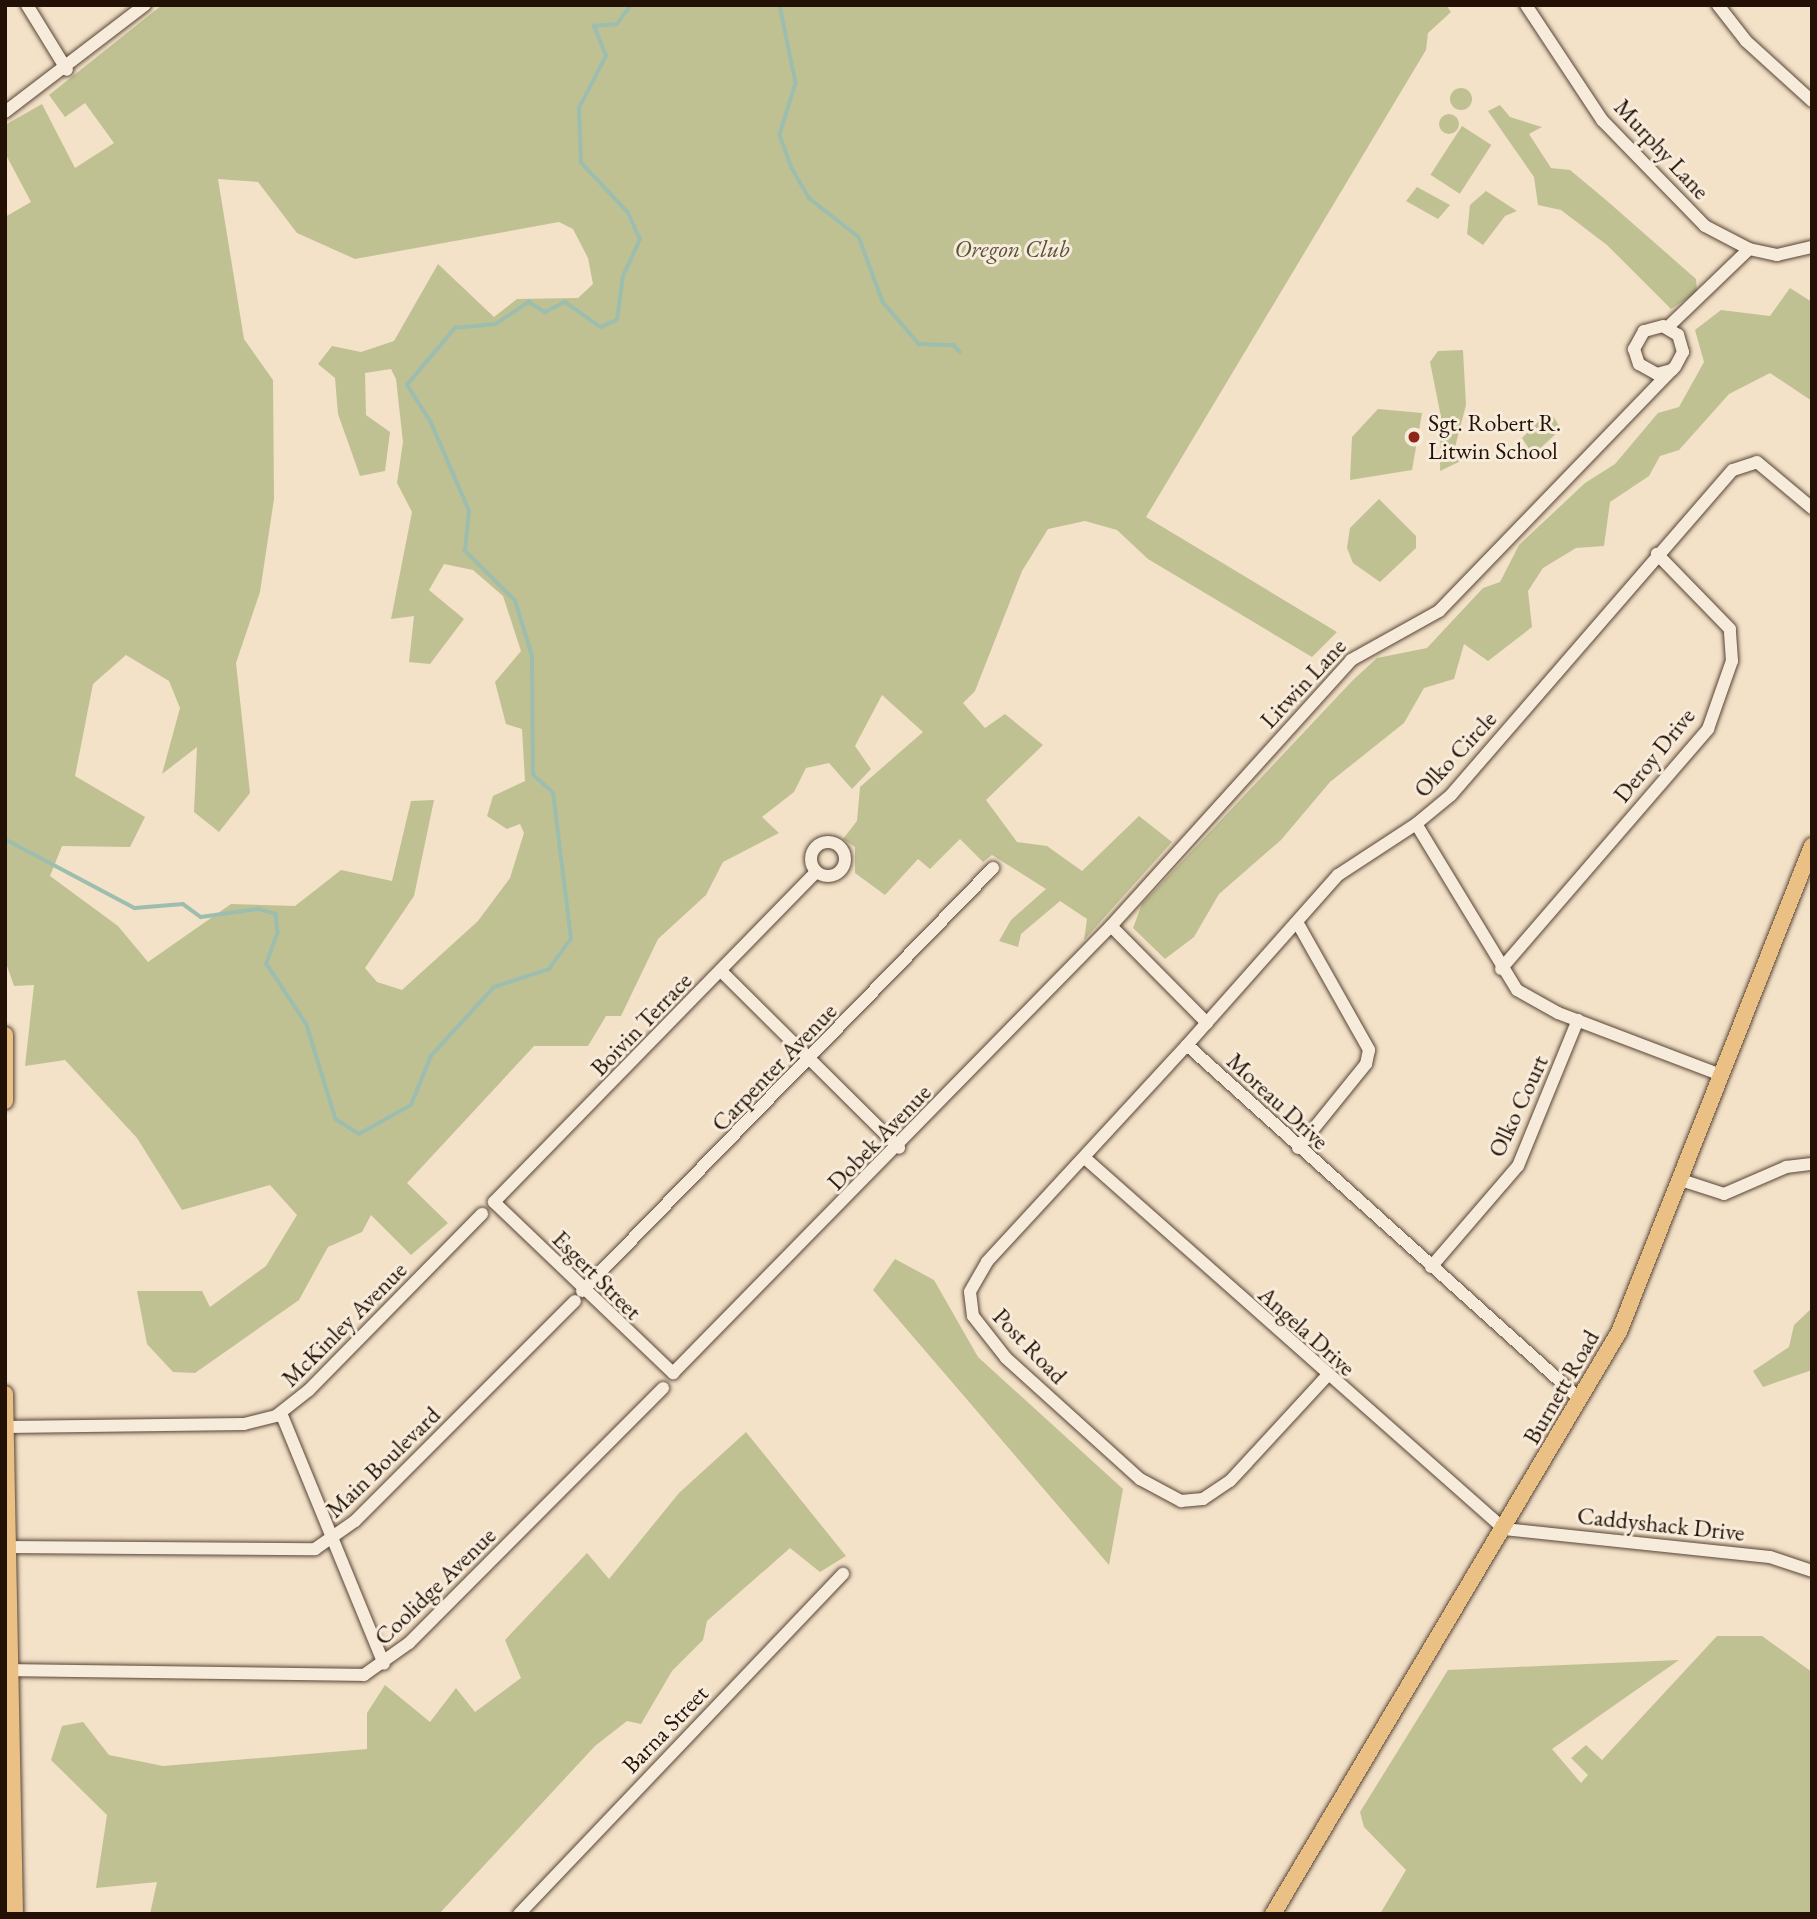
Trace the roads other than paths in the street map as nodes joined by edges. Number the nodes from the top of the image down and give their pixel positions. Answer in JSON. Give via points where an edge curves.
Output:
{"nodes":[{"id":1,"x":27,"y":5,"type":"edge"},
{"id":2,"x":145,"y":5,"type":"edge"},
{"id":3,"x":1526,"y":5,"type":"edge"},
{"id":4,"x":1718,"y":5,"type":"edge"},
{"id":5,"x":67,"y":70,"type":"junction"},
{"id":6,"x":1812,"y":102,"type":"edge"},
{"id":7,"x":5,"y":112,"type":"edge"},
{"id":8,"x":1812,"y":247,"type":"edge"},
{"id":9,"x":1749,"y":249,"type":"junction"},
{"id":10,"x":1668,"y":327,"type":"junction"},
{"id":11,"x":1672,"y":370,"type":"junction"},
{"id":12,"x":1812,"y":508,"type":"edge"},
{"id":13,"x":1657,"y":554,"type":"junction"},
{"id":14,"x":1416,"y":824,"type":"junction"},
{"id":15,"x":1812,"y":846,"type":"edge"},
{"id":16,"x":993,"y":868,"type":"dead end"},
{"id":17,"x":816,"y":872,"type":"dead end"},
{"id":18,"x":1297,"y":922,"type":"junction"},
{"id":19,"x":1111,"y":926,"type":"junction"},
{"id":20,"x":1501,"y":969,"type":"junction"},
{"id":21,"x":721,"y":971,"type":"junction"},
{"id":22,"x":1578,"y":1020,"type":"junction"},
{"id":23,"x":1207,"y":1023,"type":"junction"},
{"id":24,"x":5,"y":1035,"type":"edge"},
{"id":25,"x":1187,"y":1045,"type":"junction"},
{"id":26,"x":811,"y":1060,"type":"junction"},
{"id":27,"x":1721,"y":1075,"type":"junction"},
{"id":28,"x":5,"y":1101,"type":"edge"},
{"id":29,"x":899,"y":1147,"type":"junction"},
{"id":30,"x":1298,"y":1148,"type":"junction"},
{"id":31,"x":1086,"y":1158,"type":"junction"},
{"id":32,"x":1812,"y":1164,"type":"edge"},
{"id":33,"x":1681,"y":1180,"type":"junction"},
{"id":34,"x":494,"y":1202,"type":"joint"},
{"id":35,"x":481,"y":1214,"type":"dead end"},
{"id":36,"x":1431,"y":1267,"type":"junction"},
{"id":37,"x":579,"y":1296,"type":"junction"},
{"id":38,"x":673,"y":1373,"type":"joint"},
{"id":39,"x":1326,"y":1377,"type":"junction"},
{"id":40,"x":663,"y":1388,"type":"dead end"},
{"id":41,"x":5,"y":1394,"type":"edge"},
{"id":42,"x":1581,"y":1400,"type":"junction"},
{"id":43,"x":281,"y":1413,"type":"junction"},
{"id":44,"x":5,"y":1427,"type":"edge"},
{"id":45,"x":5,"y":1459,"type":"edge"},
{"id":46,"x":1504,"y":1529,"type":"junction"},
{"id":47,"x":337,"y":1537,"type":"junction"},
{"id":48,"x":6,"y":1547,"type":"edge"},
{"id":49,"x":1810,"y":1567,"type":"edge"},
{"id":50,"x":843,"y":1574,"type":"dead end"},
{"id":51,"x":384,"y":1664,"type":"junction"},
{"id":52,"x":9,"y":1670,"type":"junction"},
{"id":53,"x":15,"y":1914,"type":"edge"},
{"id":54,"x":519,"y":1914,"type":"edge"},
{"id":55,"x":1273,"y":1914,"type":"edge"}],
"edges":[{"from":1,"to":5,"type":"street"},
{"from":2,"to":5,"type":"street"},
{"from":3,"to":9,"type":"street","name":"Murphy Lane","via":[[1602,120],[1705,226]]},
{"from":4,"to":6,"type":"street","via":[[1746,41]]},
{"from":5,"to":7,"type":"street"},
{"from":8,"to":9,"type":"street","name":"Murphy Lane","via":[[1777,254]]},
{"from":9,"to":10,"type":"street"},
{"from":10,"to":11,"type":"street","via":[[1683,347]]},
{"from":10,"to":11,"type":"street","via":[[1644,331],[1634,349],[1647,371]]},
{"from":11,"to":19,"type":"street","name":"Litwin Lane","via":[[1439,611],[1350,660]]},
{"from":12,"to":13,"type":"street","name":"Olko Circle","via":[[1758,462],[1733,470]]},
{"from":13,"to":14,"type":"street","name":"Olko Circle","via":[[1451,794]]},
{"from":13,"to":20,"type":"street","name":"Deroy Drive","via":[[1730,629],[1732,661],[1708,729]]},
{"from":14,"to":18,"type":"street","via":[[1338,875]]},
{"from":14,"to":20,"type":"street","name":"Olko Circle"},
{"from":15,"to":27,"type":"main road","name":"Burnett Road"},
{"from":16,"to":26,"type":"street","name":"Carpenter Avenue"},
{"from":17,"to":21,"type":"street","name":"Boivin Terrace"},
{"from":18,"to":23,"type":"street"},
{"from":18,"to":30,"type":"street","via":[[1369,1050],[1366,1064]]},
{"from":19,"to":23,"type":"street"},
{"from":19,"to":29,"type":"street","name":"Dobek Avenue"},
{"from":20,"to":22,"type":"street","name":"Olko Circle","via":[[1517,990]]},
{"from":21,"to":26,"type":"street"},
{"from":21,"to":34,"type":"street","name":"Boivin Terrace"},
{"from":22,"to":27,"type":"street","name":"Olko Circle"},
{"from":22,"to":36,"type":"street","name":"Olko Court","via":[[1518,1166]]},
{"from":23,"to":25,"type":"street"},
{"from":24,"to":28,"type":"main road"},
{"from":25,"to":30,"type":"street","name":"Moreau Drive"},
{"from":25,"to":31,"type":"street","name":"Post Road"},
{"from":26,"to":29,"type":"street"},
{"from":26,"to":37,"type":"street","name":"Carpenter Avenue"},
{"from":27,"to":33,"type":"main road","name":"Burnett Road"},
{"from":29,"to":38,"type":"street","name":"Dobek Avenue"},
{"from":30,"to":36,"type":"street","name":"Moreau Drive"},
{"from":31,"to":39,"type":"street","name":"Angela Drive"},
{"from":31,"to":39,"type":"street","name":"Post Road","via":[[987,1262],[970,1292],[977,1322],[1022,1374],[1157,1492],[1189,1502],[1230,1481]]},
{"from":32,"to":33,"type":"street","via":[[1786,1167],[1724,1194]]},
{"from":33,"to":42,"type":"main road","name":"Burnett Road","via":[[1637,1296]]},
{"from":34,"to":37,"type":"street","name":"Esgert Street"},
{"from":35,"to":43,"type":"street","name":"McKinley Avenue"},
{"from":36,"to":42,"type":"street","name":"Moreau Drive"},
{"from":37,"to":38,"type":"street","name":"Esgert Street"},
{"from":37,"to":47,"type":"street","name":"Main Boulevard"},
{"from":39,"to":46,"type":"street","name":"Angela Drive"},
{"from":40,"to":51,"type":"street","name":"Coolidge Avenue"},
{"from":41,"to":44,"type":"main road"},
{"from":42,"to":46,"type":"main road","name":"Burnett Road"},
{"from":43,"to":44,"type":"street","name":"McKinley Avenue","via":[[244,1424]]},
{"from":43,"to":47,"type":"street"},
{"from":44,"to":45,"type":"main road"},
{"from":45,"to":48,"type":"main road"},
{"from":46,"to":49,"type":"street","name":"Caddyshack Drive","via":[[1770,1557]]},
{"from":46,"to":55,"type":"main road","name":"Burnett Road"},
{"from":47,"to":48,"type":"street","name":"Main Boulevard","via":[[298,1552]]},
{"from":47,"to":51,"type":"street"},
{"from":48,"to":52,"type":"main road"},
{"from":50,"to":54,"type":"street","name":"Barna Street"},
{"from":51,"to":52,"type":"street","name":"Coolidge Avenue","via":[[354,1677]]},
{"from":52,"to":53,"type":"main road"}]}
